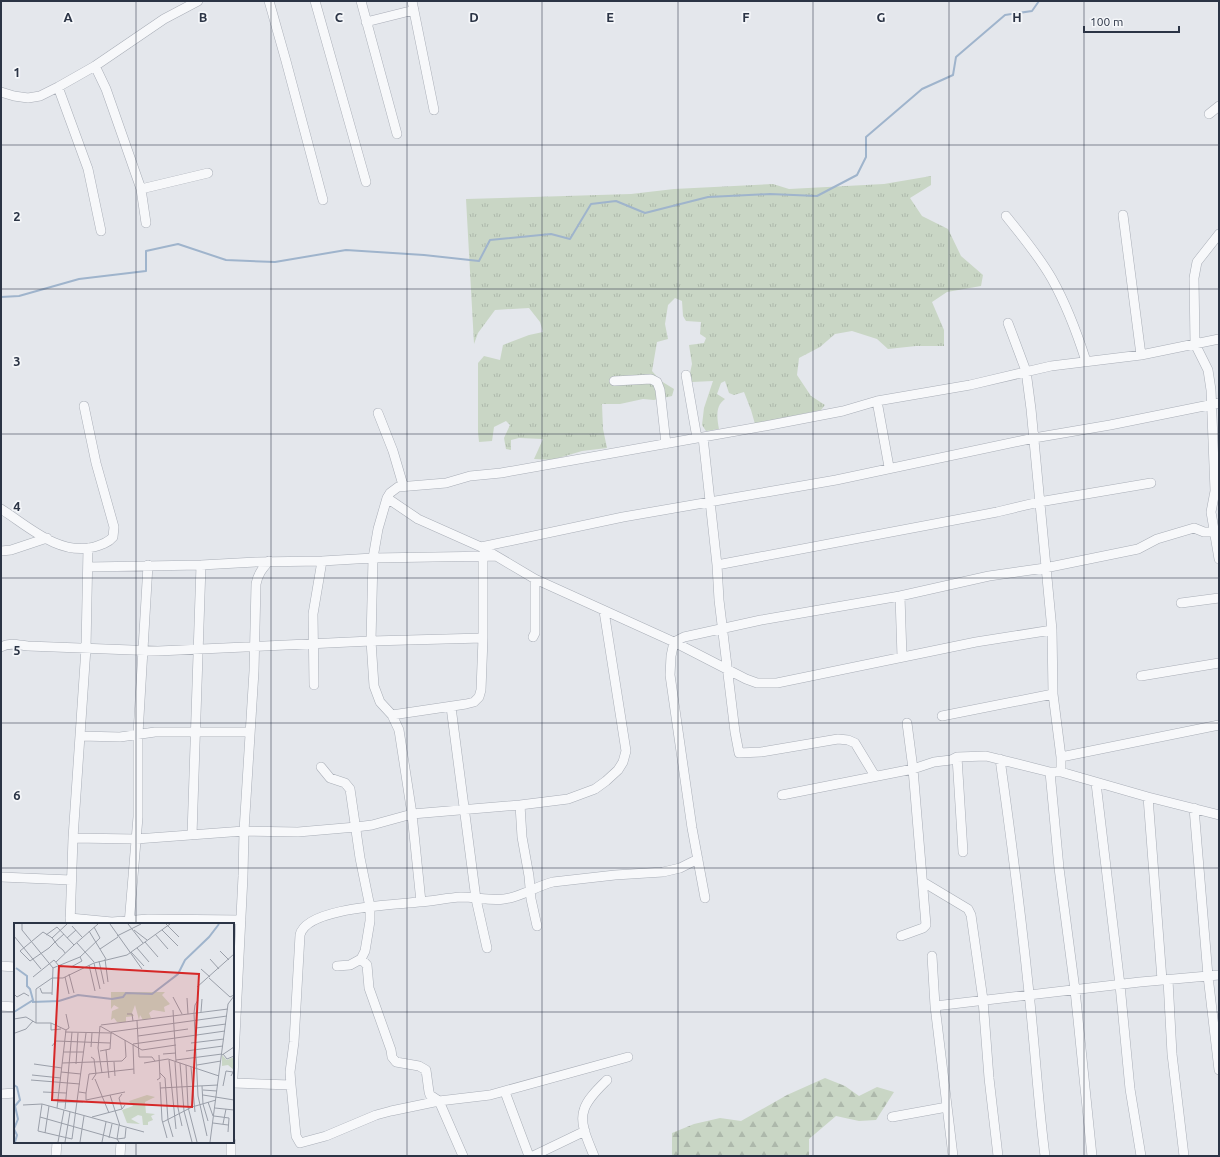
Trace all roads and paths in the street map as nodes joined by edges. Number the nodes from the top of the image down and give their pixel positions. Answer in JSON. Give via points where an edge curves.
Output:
{"nodes":[{"id":1,"x":198,"y":1,"type":"edge"},
{"id":2,"x":269,"y":1,"type":"edge"},
{"id":3,"x":315,"y":1,"type":"edge"},
{"id":4,"x":361,"y":1,"type":"edge"},
{"id":5,"x":413,"y":6,"type":"edge"},
{"id":6,"x":366,"y":22,"type":"junction"},
{"id":7,"x":95,"y":66,"type":"junction"},
{"id":8,"x":58,"y":87,"type":"junction"},
{"id":9,"x":1,"y":92,"type":"edge"},
{"id":10,"x":1219,"y":106,"type":"edge"},
{"id":11,"x":434,"y":110,"type":"dead end"},
{"id":12,"x":1209,"y":114,"type":"dead end"},
{"id":13,"x":397,"y":134,"type":"dead end"},
{"id":14,"x":208,"y":173,"type":"dead end"},
{"id":15,"x":366,"y":182,"type":"dead end"},
{"id":16,"x":141,"y":189,"type":"junction"},
{"id":17,"x":323,"y":200,"type":"dead end"},
{"id":18,"x":1123,"y":215,"type":"dead end"},
{"id":19,"x":1006,"y":216,"type":"dead end"},
{"id":20,"x":146,"y":223,"type":"dead end"},
{"id":21,"x":101,"y":231,"type":"dead end"},
{"id":22,"x":1219,"y":234,"type":"edge"},
{"id":23,"x":1008,"y":323,"type":"dead end"},
{"id":24,"x":1219,"y":339,"type":"edge"},
{"id":25,"x":1195,"y":344,"type":"junction"},
{"id":26,"x":1141,"y":354,"type":"junction"},
{"id":27,"x":1086,"y":361,"type":"junction"},
{"id":28,"x":1026,"y":371,"type":"junction"},
{"id":29,"x":686,"y":375,"type":"dead end"},
{"id":30,"x":614,"y":382,"type":"dead end"},
{"id":31,"x":877,"y":401,"type":"junction"},
{"id":32,"x":1215,"y":404,"type":"edge"},
{"id":33,"x":84,"y":406,"type":"dead end"},
{"id":34,"x":378,"y":412,"type":"dead end"},
{"id":35,"x":700,"y":437,"type":"junction"},
{"id":36,"x":1034,"y":438,"type":"junction"},
{"id":37,"x":666,"y":444,"type":"junction"},
{"id":38,"x":889,"y":467,"type":"junction"},
{"id":39,"x":1216,"y":468,"type":"edge"},
{"id":40,"x":1151,"y":483,"type":"dead end"},
{"id":41,"x":403,"y":485,"type":"junction"},
{"id":42,"x":387,"y":498,"type":"junction"},
{"id":43,"x":711,"y":502,"type":"junction"},
{"id":44,"x":1039,"y":502,"type":"junction"},
{"id":45,"x":1,"y":509,"type":"edge"},
{"id":46,"x":1217,"y":533,"type":"edge"},
{"id":47,"x":47,"y":538,"type":"junction"},
{"id":48,"x":88,"y":548,"type":"junction"},
{"id":49,"x":1,"y":551,"type":"edge"},
{"id":50,"x":482,"y":552,"type":"junction"},
{"id":51,"x":373,"y":558,"type":"junction"},
{"id":52,"x":1219,"y":559,"type":"edge"},
{"id":53,"x":322,"y":561,"type":"junction"},
{"id":54,"x":270,"y":562,"type":"junction"},
{"id":55,"x":148,"y":565,"type":"junction"},
{"id":56,"x":201,"y":565,"type":"junction"},
{"id":57,"x":718,"y":565,"type":"junction"},
{"id":58,"x":88,"y":567,"type":"junction"},
{"id":59,"x":1045,"y":568,"type":"junction"},
{"id":60,"x":535,"y":579,"type":"junction"},
{"id":61,"x":900,"y":596,"type":"junction"},
{"id":62,"x":1219,"y":598,"type":"edge"},
{"id":63,"x":1181,"y":603,"type":"dead end"},
{"id":64,"x":604,"y":611,"type":"junction"},
{"id":65,"x":722,"y":628,"type":"junction"},
{"id":66,"x":1052,"y":630,"type":"junction"},
{"id":67,"x":532,"y":637,"type":"dead end"},
{"id":68,"x":483,"y":638,"type":"junction"},
{"id":69,"x":371,"y":641,"type":"junction"},
{"id":70,"x":674,"y":642,"type":"junction"},
{"id":71,"x":313,"y":643,"type":"junction"},
{"id":72,"x":1,"y":647,"type":"edge"},
{"id":73,"x":254,"y":647,"type":"junction"},
{"id":74,"x":86,"y":648,"type":"junction"},
{"id":75,"x":199,"y":648,"type":"junction"},
{"id":76,"x":143,"y":651,"type":"junction"},
{"id":77,"x":902,"y":657,"type":"junction"},
{"id":78,"x":1219,"y":663,"type":"edge"},
{"id":79,"x":727,"y":669,"type":"junction"},
{"id":80,"x":1141,"y":676,"type":"dead end"},
{"id":81,"x":314,"y":685,"type":"dead end"},
{"id":82,"x":1053,"y":694,"type":"junction"},
{"id":83,"x":451,"y":707,"type":"junction"},
{"id":84,"x":392,"y":715,"type":"junction"},
{"id":85,"x":942,"y":716,"type":"dead end"},
{"id":86,"x":907,"y":723,"type":"dead end"},
{"id":87,"x":1219,"y":725,"type":"edge"},
{"id":88,"x":250,"y":732,"type":"junction"},
{"id":89,"x":194,"y":733,"type":"junction"},
{"id":90,"x":138,"y":734,"type":"junction"},
{"id":91,"x":81,"y":736,"type":"junction"},
{"id":92,"x":957,"y":757,"type":"junction"},
{"id":93,"x":1061,"y":757,"type":"junction"},
{"id":94,"x":1000,"y":759,"type":"junction"},
{"id":95,"x":321,"y":767,"type":"dead end"},
{"id":96,"x":913,"y":769,"type":"junction"},
{"id":97,"x":1050,"y":772,"type":"junction"},
{"id":98,"x":1061,"y":772,"type":"junction"},
{"id":99,"x":875,"y":776,"type":"junction"},
{"id":100,"x":1096,"y":783,"type":"junction"},
{"id":101,"x":782,"y":795,"type":"dead end"},
{"id":102,"x":1148,"y":797,"type":"junction"},
{"id":103,"x":520,"y":805,"type":"junction"},
{"id":104,"x":1194,"y":808,"type":"junction"},
{"id":105,"x":466,"y":810,"type":"junction"},
{"id":106,"x":412,"y":814,"type":"junction"},
{"id":107,"x":1219,"y":815,"type":"edge"},
{"id":108,"x":356,"y":827,"type":"junction"},
{"id":109,"x":244,"y":831,"type":"junction"},
{"id":110,"x":192,"y":835,"type":"junction"},
{"id":111,"x":73,"y":838,"type":"junction"},
{"id":112,"x":136,"y":839,"type":"junction"},
{"id":113,"x":963,"y":852,"type":"dead end"},
{"id":114,"x":698,"y":859,"type":"junction"},
{"id":115,"x":1,"y":877,"type":"edge"},
{"id":116,"x":530,"y":878,"type":"junction"},
{"id":117,"x":71,"y":880,"type":"junction"},
{"id":118,"x":923,"y":882,"type":"junction"},
{"id":119,"x":542,"y":884,"type":"junction"},
{"id":120,"x":530,"y":891,"type":"junction"},
{"id":121,"x":705,"y":898,"type":"dead end"},
{"id":122,"x":476,"y":899,"type":"junction"},
{"id":123,"x":421,"y":902,"type":"junction"},
{"id":124,"x":370,"y":907,"type":"junction"},
{"id":125,"x":241,"y":920,"type":"junction"},
{"id":126,"x":70,"y":921,"type":"edge"},
{"id":127,"x":129,"y":922,"type":"edge"},
{"id":128,"x":537,"y":926,"type":"dead end"},
{"id":129,"x":901,"y":936,"type":"dead end"},
{"id":130,"x":487,"y":948,"type":"dead end"},
{"id":131,"x":932,"y":956,"type":"dead end"},
{"id":132,"x":361,"y":958,"type":"junction"},
{"id":133,"x":1,"y":966,"type":"edge"},
{"id":134,"x":337,"y":966,"type":"dead end"},
{"id":135,"x":14,"y":967,"type":"edge"},
{"id":136,"x":1219,"y":975,"type":"edge"},
{"id":137,"x":1208,"y":976,"type":"junction"},
{"id":138,"x":1165,"y":980,"type":"junction"},
{"id":139,"x":1120,"y":985,"type":"junction"},
{"id":140,"x":1075,"y":990,"type":"junction"},
{"id":141,"x":1029,"y":995,"type":"junction"},
{"id":142,"x":983,"y":1000,"type":"junction"},
{"id":143,"x":1,"y":1006,"type":"edge"},
{"id":144,"x":935,"y":1006,"type":"junction"},
{"id":145,"x":14,"y":1007,"type":"edge"},
{"id":146,"x":235,"y":1007,"type":"edge"},
{"id":147,"x":234,"y":1042,"type":"edge"},
{"id":148,"x":628,"y":1057,"type":"dead end"},
{"id":149,"x":1219,"y":1070,"type":"edge"},
{"id":150,"x":607,"y":1080,"type":"dead end"},
{"id":151,"x":234,"y":1084,"type":"edge"},
{"id":152,"x":291,"y":1085,"type":"junction"},
{"id":153,"x":505,"y":1092,"type":"junction"},
{"id":154,"x":14,"y":1093,"type":"edge"},
{"id":155,"x":1,"y":1094,"type":"edge"},
{"id":156,"x":440,"y":1101,"type":"junction"},
{"id":157,"x":947,"y":1107,"type":"junction"},
{"id":158,"x":892,"y":1117,"type":"dead end"},
{"id":159,"x":585,"y":1131,"type":"junction"},
{"id":160,"x":57,"y":1143,"type":"edge"},
{"id":161,"x":121,"y":1143,"type":"edge"},
{"id":162,"x":231,"y":1143,"type":"edge"},
{"id":163,"x":56,"y":1156,"type":"edge"},
{"id":164,"x":120,"y":1156,"type":"edge"},
{"id":165,"x":231,"y":1156,"type":"edge"},
{"id":166,"x":463,"y":1156,"type":"edge"},
{"id":167,"x":529,"y":1156,"type":"edge"},
{"id":168,"x":534,"y":1156,"type":"edge"},
{"id":169,"x":594,"y":1156,"type":"edge"},
{"id":170,"x":953,"y":1156,"type":"edge"},
{"id":171,"x":998,"y":1156,"type":"edge"},
{"id":172,"x":1044,"y":1156,"type":"edge"},
{"id":173,"x":1092,"y":1156,"type":"edge"},
{"id":174,"x":1141,"y":1156,"type":"edge"},
{"id":175,"x":1184,"y":1156,"type":"edge"}],
"edges":[{"from":1,"to":7,"type":"street","via":[[164,19]]},
{"from":2,"to":17,"type":"street"},
{"from":3,"to":15,"type":"street"},
{"from":4,"to":6,"type":"street"},
{"from":5,"to":6,"type":"street"},
{"from":5,"to":11,"type":"street"},
{"from":6,"to":13,"type":"street"},
{"from":7,"to":8,"type":"street"},
{"from":7,"to":16,"type":"street","via":[[114,111]]},
{"from":8,"to":9,"type":"street","via":[[40,96],[28,98]]},
{"from":8,"to":21,"type":"street","via":[[88,169]]},
{"from":10,"to":12,"type":"street"},
{"from":14,"to":16,"type":"street"},
{"from":16,"to":20,"type":"street"},
{"from":18,"to":26,"type":"street"},
{"from":19,"to":27,"type":"street","via":[[1051,277],[1075,329]]},
{"from":22,"to":25,"type":"street","via":[[1197,262],[1195,270]]},
{"from":23,"to":28,"type":"street"},
{"from":24,"to":25,"type":"street"},
{"from":25,"to":26,"type":"street"},
{"from":25,"to":32,"type":"street","via":[[1208,370]]},
{"from":26,"to":27,"type":"street"},
{"from":27,"to":28,"type":"street"},
{"from":28,"to":31,"type":"street","via":[[970,385]]},
{"from":28,"to":36,"type":"street"},
{"from":29,"to":35,"type":"street"},
{"from":30,"to":37,"type":"street","via":[[651,379],[657,382]]},
{"from":31,"to":35,"type":"street","via":[[843,411]]},
{"from":31,"to":38,"type":"street"},
{"from":32,"to":36,"type":"street"},
{"from":32,"to":39,"type":"street"},
{"from":33,"to":48,"type":"street","via":[[114,532],[109,541]]},
{"from":34,"to":41,"type":"street"},
{"from":35,"to":37,"type":"street"},
{"from":35,"to":43,"type":"street"},
{"from":36,"to":38,"type":"street"},
{"from":36,"to":44,"type":"street"},
{"from":37,"to":41,"type":"street","via":[[576,461],[480,474],[446,483]]},
{"from":38,"to":43,"type":"street","via":[[836,480]]},
{"from":39,"to":46,"type":"street","via":[[1211,512]]},
{"from":40,"to":44,"type":"street"},
{"from":41,"to":42,"type":"street","via":[[394,489]]},
{"from":42,"to":50,"type":"street","via":[[431,526]]},
{"from":42,"to":51,"type":"street"},
{"from":43,"to":50,"type":"street","via":[[589,524]]},
{"from":43,"to":57,"type":"street"},
{"from":44,"to":57,"type":"street"},
{"from":44,"to":59,"type":"street"},
{"from":45,"to":47,"type":"street"},
{"from":46,"to":52,"type":"street","via":[[1216,549]]},
{"from":46,"to":59,"type":"street","via":[[1194,528],[1157,539],[1138,548]]},
{"from":47,"to":48,"type":"street","via":[[69,548]]},
{"from":47,"to":49,"type":"street"},
{"from":48,"to":58,"type":"street"},
{"from":50,"to":51,"type":"street"},
{"from":50,"to":60,"type":"street","via":[[496,556]]},
{"from":50,"to":68,"type":"street"},
{"from":51,"to":53,"type":"street"},
{"from":51,"to":69,"type":"street"},
{"from":53,"to":54,"type":"street"},
{"from":53,"to":71,"type":"street","via":[[314,606]]},
{"from":54,"to":56,"type":"street"},
{"from":54,"to":73,"type":"street","via":[[257,576]]},
{"from":55,"to":56,"type":"street"},
{"from":55,"to":58,"type":"street"},
{"from":55,"to":76,"type":"street"},
{"from":56,"to":75,"type":"street"},
{"from":57,"to":65,"type":"street"},
{"from":58,"to":74,"type":"street"},
{"from":59,"to":61,"type":"street","via":[[989,576]]},
{"from":59,"to":66,"type":"street"},
{"from":60,"to":64,"type":"street"},
{"from":60,"to":67,"type":"street"},
{"from":61,"to":65,"type":"street"},
{"from":61,"to":77,"type":"street"},
{"from":62,"to":63,"type":"street"},
{"from":64,"to":70,"type":"street"},
{"from":64,"to":103,"type":"street","via":[[626,751],[623,762],[618,770],[595,789],[568,799]]},
{"from":65,"to":70,"type":"street"},
{"from":65,"to":79,"type":"street"},
{"from":66,"to":77,"type":"street"},
{"from":66,"to":82,"type":"street"},
{"from":68,"to":69,"type":"street"},
{"from":68,"to":83,"type":"street","via":[[479,697],[474,702]]},
{"from":69,"to":71,"type":"street"},
{"from":69,"to":84,"type":"street","via":[[374,686],[380,702]]},
{"from":70,"to":79,"type":"street"},
{"from":70,"to":114,"type":"street","via":[[670,675]]},
{"from":71,"to":73,"type":"street"},
{"from":71,"to":81,"type":"street"},
{"from":72,"to":74,"type":"street","via":[[14,644]]},
{"from":73,"to":75,"type":"street"},
{"from":73,"to":88,"type":"street"},
{"from":74,"to":76,"type":"street"},
{"from":74,"to":91,"type":"street"},
{"from":75,"to":76,"type":"street"},
{"from":75,"to":89,"type":"street"},
{"from":76,"to":90,"type":"street"},
{"from":77,"to":79,"type":"street","via":[[777,683],[757,683]]},
{"from":78,"to":80,"type":"street"},
{"from":79,"to":99,"type":"street","via":[[739,753],[761,752],[838,739],[848,740],[855,743]]},
{"from":82,"to":85,"type":"street"},
{"from":82,"to":93,"type":"street"},
{"from":83,"to":84,"type":"street"},
{"from":83,"to":105,"type":"street"},
{"from":84,"to":106,"type":"street","via":[[399,730]]},
{"from":86,"to":96,"type":"street"},
{"from":87,"to":93,"type":"street"},
{"from":88,"to":89,"type":"street"},
{"from":88,"to":109,"type":"street"},
{"from":89,"to":90,"type":"street"},
{"from":89,"to":110,"type":"street"},
{"from":90,"to":91,"type":"street","via":[[120,737]]},
{"from":90,"to":112,"type":"street"},
{"from":91,"to":111,"type":"street"},
{"from":92,"to":94,"type":"street","via":[[986,756]]},
{"from":92,"to":96,"type":"street"},
{"from":92,"to":113,"type":"street"},
{"from":93,"to":98,"type":"street"},
{"from":94,"to":97,"type":"street"},
{"from":94,"to":141,"type":"street"},
{"from":95,"to":108,"type":"street","via":[[330,778],[344,783],[350,789]]},
{"from":96,"to":99,"type":"street"},
{"from":96,"to":118,"type":"street"},
{"from":97,"to":98,"type":"street"},
{"from":97,"to":140,"type":"street"},
{"from":98,"to":100,"type":"street"},
{"from":99,"to":101,"type":"street"},
{"from":100,"to":102,"type":"street"},
{"from":100,"to":139,"type":"street"},
{"from":102,"to":104,"type":"street"},
{"from":102,"to":138,"type":"street"},
{"from":103,"to":105,"type":"street"},
{"from":103,"to":116,"type":"street","via":[[522,837]]},
{"from":104,"to":107,"type":"street"},
{"from":104,"to":137,"type":"street"},
{"from":105,"to":106,"type":"street"},
{"from":105,"to":122,"type":"street"},
{"from":106,"to":108,"type":"street"},
{"from":106,"to":123,"type":"street"},
{"from":108,"to":109,"type":"street","via":[[270,833]]},
{"from":108,"to":124,"type":"street"},
{"from":109,"to":110,"type":"street"},
{"from":109,"to":125,"type":"street"},
{"from":110,"to":112,"type":"street"},
{"from":111,"to":112,"type":"street"},
{"from":111,"to":117,"type":"street"},
{"from":112,"to":127,"type":"street"},
{"from":114,"to":119,"type":"street","via":[[672,870]]},
{"from":114,"to":121,"type":"street"},
{"from":115,"to":117,"type":"street"},
{"from":116,"to":119,"type":"street"},
{"from":116,"to":120,"type":"street"},
{"from":117,"to":126,"type":"street"},
{"from":118,"to":129,"type":"street","via":[[926,925]]},
{"from":118,"to":142,"type":"street","via":[[968,909]]},
{"from":119,"to":120,"type":"street"},
{"from":120,"to":122,"type":"street","via":[[504,899]]},
{"from":120,"to":128,"type":"street"},
{"from":122,"to":123,"type":"street","via":[[461,897]]},
{"from":122,"to":130,"type":"street"},
{"from":123,"to":124,"type":"street"},
{"from":124,"to":132,"type":"street","via":[[369,932]]},
{"from":124,"to":152,"type":"street","via":[[328,915],[314,920],[302,929],[298,957]]},
{"from":125,"to":127,"type":"street","via":[[148,919]]},
{"from":125,"to":146,"type":"street"},
{"from":126,"to":127,"type":"street"},
{"from":131,"to":144,"type":"street"},
{"from":132,"to":134,"type":"street","via":[[350,965]]},
{"from":132,"to":156,"type":"street","via":[[367,965],[369,988],[394,1060],[426,1070],[430,1095]]},
{"from":133,"to":135,"type":"street"},
{"from":136,"to":137,"type":"street"},
{"from":137,"to":138,"type":"street"},
{"from":137,"to":149,"type":"street"},
{"from":138,"to":139,"type":"street"},
{"from":138,"to":175,"type":"street"},
{"from":139,"to":140,"type":"street"},
{"from":139,"to":174,"type":"street","via":[[1130,1089]]},
{"from":140,"to":141,"type":"street"},
{"from":140,"to":173,"type":"street"},
{"from":141,"to":142,"type":"street"},
{"from":141,"to":172,"type":"street"},
{"from":142,"to":144,"type":"street"},
{"from":142,"to":171,"type":"street"},
{"from":143,"to":145,"type":"street"},
{"from":144,"to":157,"type":"street"},
{"from":146,"to":147,"type":"street"},
{"from":148,"to":153,"type":"street"},
{"from":150,"to":159,"type":"street","via":[[584,1108],[582,1115]]},
{"from":151,"to":152,"type":"street"},
{"from":152,"to":156,"type":"street","via":[[296,1136],[300,1143],[326,1136],[376,1115]]},
{"from":153,"to":156,"type":"street"},
{"from":153,"to":167,"type":"street"},
{"from":154,"to":155,"type":"street"},
{"from":156,"to":166,"type":"street"},
{"from":157,"to":158,"type":"street"},
{"from":157,"to":170,"type":"street"},
{"from":159,"to":168,"type":"street"},
{"from":159,"to":169,"type":"street"},
{"from":160,"to":163,"type":"street"},
{"from":161,"to":164,"type":"street"},
{"from":162,"to":165,"type":"street"}]}
